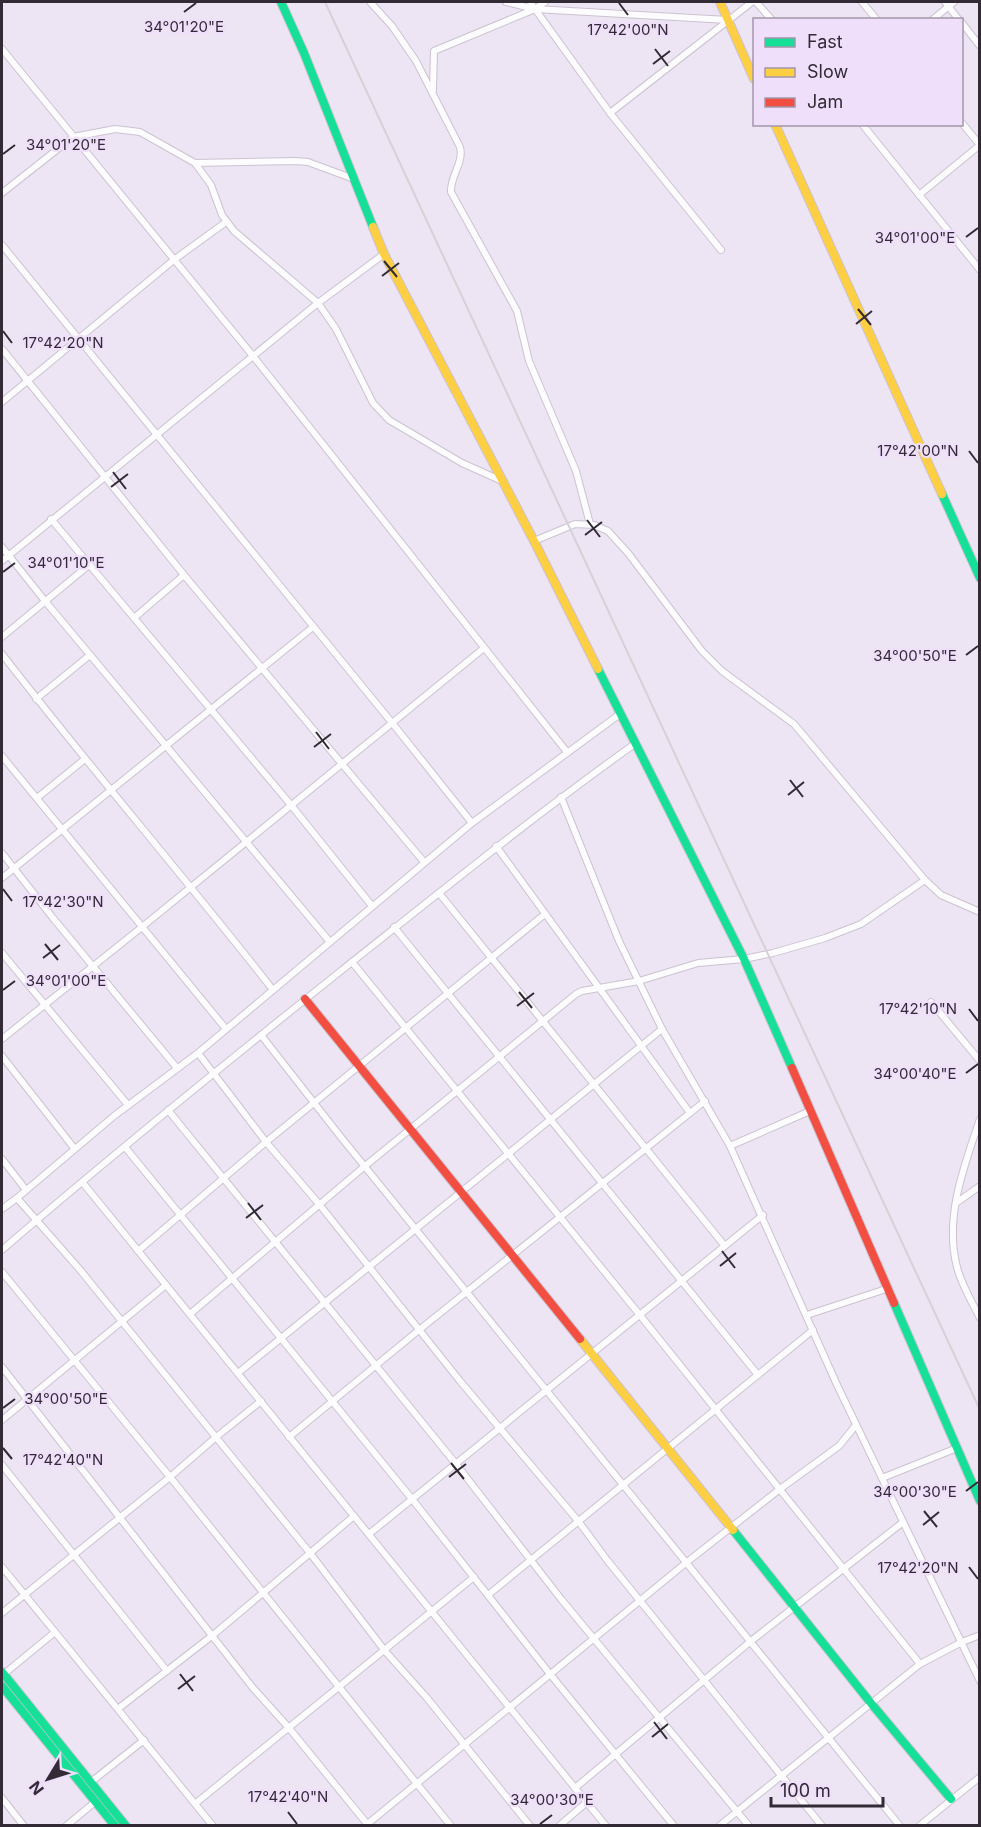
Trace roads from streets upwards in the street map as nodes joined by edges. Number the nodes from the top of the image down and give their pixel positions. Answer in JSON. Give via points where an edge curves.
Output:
{"nodes":[{"id":1,"x":280,"y":2,"type":"edge"},
{"id":2,"x":370,"y":2,"type":"edge"},
{"id":3,"x":506,"y":2,"type":"edge"},
{"id":4,"x":530,"y":2,"type":"edge"},
{"id":5,"x":545,"y":2,"type":"edge"},
{"id":6,"x":720,"y":2,"type":"edge"},
{"id":7,"x":752,"y":2,"type":"edge"},
{"id":8,"x":756,"y":2,"type":"edge"},
{"id":9,"x":862,"y":2,"type":"edge"},
{"id":10,"x":949,"y":3,"type":"edge"},
{"id":11,"x":535,"y":9,"type":"junction"},
{"id":12,"x":770,"y":18,"type":"edge"},
{"id":13,"x":875,"y":18,"type":"edge"},
{"id":14,"x":934,"y":18,"type":"edge"},
{"id":15,"x":958,"y":18,"type":"edge"},
{"id":16,"x":728,"y":20,"type":"junction"},
{"id":17,"x":963,"y":25,"type":"edge"},
{"id":18,"x":980,"y":46,"type":"edge"},
{"id":19,"x":2,"y":49,"type":"edge"},
{"id":20,"x":753,"y":77,"type":"edge"},
{"id":21,"x":433,"y":92,"type":"junction"},
{"id":22,"x":610,"y":113,"type":"junction"},
{"id":23,"x":963,"y":124,"type":"edge"},
{"id":24,"x":776,"y":126,"type":"edge"},
{"id":25,"x":864,"y":126,"type":"edge"},
{"id":26,"x":73,"y":137,"type":"junction"},
{"id":27,"x":980,"y":145,"type":"edge"},
{"id":28,"x":195,"y":163,"type":"junction"},
{"id":29,"x":355,"y":179,"type":"junction"},
{"id":30,"x":2,"y":193,"type":"edge"},
{"id":31,"x":919,"y":195,"type":"junction"},
{"id":32,"x":226,"y":222,"type":"junction"},
{"id":33,"x":2,"y":245,"type":"edge"},
{"id":34,"x":721,"y":250,"type":"dead end"},
{"id":35,"x":384,"y":254,"type":"junction"},
{"id":36,"x":175,"y":259,"type":"junction"},
{"id":37,"x":980,"y":270,"type":"edge"},
{"id":38,"x":318,"y":303,"type":"junction"},
{"id":39,"x":78,"y":338,"type":"junction"},
{"id":40,"x":2,"y":349,"type":"edge"},
{"id":41,"x":253,"y":356,"type":"junction"},
{"id":42,"x":28,"y":381,"type":"junction"},
{"id":43,"x":2,"y":402,"type":"edge"},
{"id":44,"x":156,"y":434,"type":"junction"},
{"id":45,"x":105,"y":476,"type":"junction"},
{"id":46,"x":500,"y":480,"type":"junction"},
{"id":47,"x":51,"y":519,"type":"junction"},
{"id":48,"x":590,"y":524,"type":"junction"},
{"id":49,"x":534,"y":541,"type":"junction"},
{"id":50,"x":2,"y":546,"type":"edge"},
{"id":51,"x":8,"y":555,"type":"junction"},
{"id":52,"x":2,"y":561,"type":"edge"},
{"id":53,"x":89,"y":565,"type":"junction"},
{"id":54,"x":184,"y":575,"type":"junction"},
{"id":55,"x":980,"y":578,"type":"edge"},
{"id":56,"x":45,"y":601,"type":"junction"},
{"id":57,"x":134,"y":618,"type":"junction"},
{"id":58,"x":314,"y":627,"type":"junction"},
{"id":59,"x":2,"y":637,"type":"edge"},
{"id":60,"x":484,"y":648,"type":"junction"},
{"id":61,"x":2,"y":654,"type":"edge"},
{"id":62,"x":90,"y":655,"type":"junction"},
{"id":63,"x":262,"y":670,"type":"junction"},
{"id":64,"x":36,"y":699,"type":"junction"},
{"id":65,"x":211,"y":710,"type":"junction"},
{"id":66,"x":620,"y":714,"type":"junction"},
{"id":67,"x":393,"y":723,"type":"junction"},
{"id":68,"x":636,"y":743,"type":"junction"},
{"id":69,"x":167,"y":746,"type":"junction"},
{"id":70,"x":567,"y":752,"type":"junction"},
{"id":71,"x":2,"y":756,"type":"edge"},
{"id":72,"x":85,"y":759,"type":"junction"},
{"id":73,"x":342,"y":763,"type":"junction"},
{"id":74,"x":111,"y":791,"type":"junction"},
{"id":75,"x":37,"y":798,"type":"junction"},
{"id":76,"x":561,"y":798,"type":"junction"},
{"id":77,"x":291,"y":805,"type":"junction"},
{"id":78,"x":472,"y":823,"type":"junction"},
{"id":79,"x":63,"y":829,"type":"junction"},
{"id":80,"x":246,"y":842,"type":"junction"},
{"id":81,"x":496,"y":846,"type":"junction"},
{"id":82,"x":2,"y":853,"type":"edge"},
{"id":83,"x":424,"y":862,"type":"junction"},
{"id":84,"x":14,"y":868,"type":"junction"},
{"id":85,"x":2,"y":878,"type":"edge"},
{"id":86,"x":925,"y":880,"type":"junction"},
{"id":87,"x":192,"y":886,"type":"junction"},
{"id":88,"x":439,"y":893,"type":"junction"},
{"id":89,"x":372,"y":906,"type":"junction"},
{"id":90,"x":980,"y":912,"type":"edge"},
{"id":91,"x":545,"y":914,"type":"junction"},
{"id":92,"x":142,"y":927,"type":"junction"},
{"id":93,"x":394,"y":927,"type":"junction"},
{"id":94,"x":330,"y":942,"type":"junction"},
{"id":95,"x":2,"y":953,"type":"edge"},
{"id":96,"x":492,"y":957,"type":"junction"},
{"id":97,"x":744,"y":959,"type":"junction"},
{"id":98,"x":352,"y":962,"type":"junction"},
{"id":99,"x":93,"y":966,"type":"junction"},
{"id":100,"x":639,"y":981,"type":"junction"},
{"id":101,"x":600,"y":988,"type":"junction"},
{"id":102,"x":273,"y":990,"type":"junction"},
{"id":103,"x":447,"y":994,"type":"junction"},
{"id":104,"x":305,"y":999,"type":"junction"},
{"id":105,"x":931,"y":1002,"type":"dead end"},
{"id":106,"x":44,"y":1004,"type":"junction"},
{"id":107,"x":544,"y":1021,"type":"junction"},
{"id":108,"x":405,"y":1028,"type":"junction"},
{"id":109,"x":226,"y":1029,"type":"junction"},
{"id":110,"x":662,"y":1029,"type":"junction"},
{"id":111,"x":261,"y":1035,"type":"junction"},
{"id":112,"x":2,"y":1039,"type":"edge"},
{"id":113,"x":641,"y":1046,"type":"junction"},
{"id":114,"x":198,"y":1053,"type":"junction"},
{"id":115,"x":2,"y":1056,"type":"edge"},
{"id":116,"x":500,"y":1058,"type":"junction"},
{"id":117,"x":980,"y":1061,"type":"edge"},
{"id":118,"x":360,"y":1066,"type":"junction"},
{"id":119,"x":177,"y":1068,"type":"junction"},
{"id":120,"x":214,"y":1074,"type":"junction"},
{"id":121,"x":594,"y":1083,"type":"junction"},
{"id":122,"x":459,"y":1092,"type":"junction"},
{"id":123,"x":705,"y":1101,"type":"junction"},
{"id":124,"x":314,"y":1102,"type":"junction"},
{"id":125,"x":128,"y":1105,"type":"junction"},
{"id":126,"x":168,"y":1110,"type":"junction"},
{"id":127,"x":810,"y":1111,"type":"junction"},
{"id":128,"x":690,"y":1113,"type":"junction"},
{"id":129,"x":980,"y":1119,"type":"edge"},
{"id":130,"x":550,"y":1120,"type":"junction"},
{"id":131,"x":411,"y":1129,"type":"junction"},
{"id":132,"x":266,"y":1142,"type":"junction"},
{"id":133,"x":730,"y":1146,"type":"junction"},
{"id":134,"x":125,"y":1147,"type":"junction"},
{"id":135,"x":74,"y":1148,"type":"junction"},
{"id":136,"x":646,"y":1148,"type":"junction"},
{"id":137,"x":507,"y":1154,"type":"junction"},
{"id":138,"x":2,"y":1159,"type":"edge"},
{"id":139,"x":365,"y":1166,"type":"junction"},
{"id":140,"x":224,"y":1178,"type":"junction"},
{"id":141,"x":83,"y":1183,"type":"junction"},
{"id":142,"x":603,"y":1183,"type":"junction"},
{"id":143,"x":980,"y":1186,"type":"edge"},
{"id":144,"x":26,"y":1190,"type":"junction"},
{"id":145,"x":460,"y":1192,"type":"junction"},
{"id":146,"x":17,"y":1198,"type":"junction"},
{"id":147,"x":956,"y":1203,"type":"junction"},
{"id":148,"x":320,"y":1204,"type":"junction"},
{"id":149,"x":2,"y":1209,"type":"edge"},
{"id":150,"x":181,"y":1215,"type":"junction"},
{"id":151,"x":762,"y":1215,"type":"junction"},
{"id":152,"x":560,"y":1217,"type":"junction"},
{"id":153,"x":37,"y":1220,"type":"junction"},
{"id":154,"x":416,"y":1228,"type":"junction"},
{"id":155,"x":275,"y":1241,"type":"junction"},
{"id":156,"x":724,"y":1245,"type":"junction"},
{"id":157,"x":2,"y":1250,"type":"edge"},
{"id":158,"x":138,"y":1251,"type":"junction"},
{"id":159,"x":511,"y":1256,"type":"junction"},
{"id":160,"x":369,"y":1266,"type":"junction"},
{"id":161,"x":2,"y":1272,"type":"edge"},
{"id":162,"x":232,"y":1278,"type":"junction"},
{"id":163,"x":682,"y":1281,"type":"junction"},
{"id":164,"x":166,"y":1285,"type":"junction"},
{"id":165,"x":886,"y":1289,"type":"junction"},
{"id":166,"x":467,"y":1291,"type":"junction"},
{"id":167,"x":324,"y":1302,"type":"junction"},
{"id":168,"x":190,"y":1314,"type":"junction"},
{"id":169,"x":639,"y":1314,"type":"junction"},
{"id":170,"x":807,"y":1315,"type":"junction"},
{"id":171,"x":980,"y":1318,"type":"edge"},
{"id":172,"x":121,"y":1321,"type":"junction"},
{"id":173,"x":419,"y":1330,"type":"junction"},
{"id":174,"x":813,"y":1330,"type":"junction"},
{"id":175,"x":280,"y":1337,"type":"junction"},
{"id":176,"x":591,"y":1354,"type":"junction"},
{"id":177,"x":73,"y":1360,"type":"junction"},
{"id":178,"x":376,"y":1366,"type":"junction"},
{"id":179,"x":2,"y":1367,"type":"edge"},
{"id":180,"x":238,"y":1373,"type":"junction"},
{"id":181,"x":758,"y":1375,"type":"junction"},
{"id":182,"x":547,"y":1390,"type":"junction"},
{"id":183,"x":26,"y":1400,"type":"junction"},
{"id":184,"x":261,"y":1401,"type":"junction"},
{"id":185,"x":332,"y":1402,"type":"junction"},
{"id":186,"x":715,"y":1410,"type":"junction"},
{"id":187,"x":2,"y":1420,"type":"edge"},
{"id":188,"x":855,"y":1425,"type":"junction"},
{"id":189,"x":500,"y":1429,"type":"junction"},
{"id":190,"x":290,"y":1437,"type":"junction"},
{"id":191,"x":215,"y":1438,"type":"junction"},
{"id":192,"x":668,"y":1448,"type":"junction"},
{"id":193,"x":957,"y":1448,"type":"junction"},
{"id":194,"x":456,"y":1464,"type":"junction"},
{"id":195,"x":2,"y":1465,"type":"edge"},
{"id":196,"x":170,"y":1478,"type":"junction"},
{"id":197,"x":882,"y":1478,"type":"junction"},
{"id":198,"x":624,"y":1484,"type":"junction"},
{"id":199,"x":780,"y":1489,"type":"junction"},
{"id":200,"x":412,"y":1499,"type":"junction"},
{"id":201,"x":980,"y":1500,"type":"edge"},
{"id":202,"x":354,"y":1516,"type":"junction"},
{"id":203,"x":119,"y":1518,"type":"junction"},
{"id":204,"x":579,"y":1522,"type":"junction"},
{"id":205,"x":902,"y":1523,"type":"junction"},
{"id":206,"x":731,"y":1527,"type":"junction"},
{"id":207,"x":369,"y":1534,"type":"junction"},
{"id":208,"x":310,"y":1553,"type":"junction"},
{"id":209,"x":74,"y":1554,"type":"junction"},
{"id":210,"x":530,"y":1561,"type":"junction"},
{"id":211,"x":687,"y":1562,"type":"junction"},
{"id":212,"x":2,"y":1567,"type":"edge"},
{"id":213,"x":843,"y":1568,"type":"junction"},
{"id":214,"x":474,"y":1577,"type":"junction"},
{"id":215,"x":263,"y":1593,"type":"junction"},
{"id":216,"x":24,"y":1595,"type":"junction"},
{"id":217,"x":488,"y":1595,"type":"junction"},
{"id":218,"x":640,"y":1600,"type":"junction"},
{"id":219,"x":795,"y":1607,"type":"junction"},
{"id":220,"x":432,"y":1612,"type":"junction"},
{"id":221,"x":2,"y":1613,"type":"edge"},
{"id":222,"x":55,"y":1632,"type":"junction"},
{"id":223,"x":213,"y":1635,"type":"junction"},
{"id":224,"x":980,"y":1635,"type":"edge"},
{"id":225,"x":593,"y":1639,"type":"junction"},
{"id":226,"x":751,"y":1641,"type":"junction"},
{"id":227,"x":962,"y":1642,"type":"junction"},
{"id":228,"x":385,"y":1651,"type":"junction"},
{"id":229,"x":920,"y":1664,"type":"junction"},
{"id":230,"x":167,"y":1671,"type":"junction"},
{"id":231,"x":3,"y":1673,"type":"edge"},
{"id":232,"x":550,"y":1674,"type":"junction"},
{"id":233,"x":704,"y":1679,"type":"junction"},
{"id":234,"x":980,"y":1681,"type":"edge"},
{"id":235,"x":2,"y":1686,"type":"edge"},
{"id":236,"x":339,"y":1689,"type":"junction"},
{"id":237,"x":870,"y":1702,"type":"junction"},
{"id":238,"x":119,"y":1708,"type":"junction"},
{"id":239,"x":508,"y":1708,"type":"junction"},
{"id":240,"x":659,"y":1718,"type":"junction"},
{"id":241,"x":290,"y":1728,"type":"junction"},
{"id":242,"x":828,"y":1737,"type":"junction"},
{"id":243,"x":144,"y":1740,"type":"junction"},
{"id":244,"x":464,"y":1745,"type":"junction"},
{"id":245,"x":617,"y":1754,"type":"junction"},
{"id":246,"x":781,"y":1775,"type":"junction"},
{"id":247,"x":980,"y":1777,"type":"edge"},
{"id":248,"x":92,"y":1782,"type":"junction"},
{"id":249,"x":417,"y":1784,"type":"junction"},
{"id":250,"x":575,"y":1788,"type":"junction"},
{"id":251,"x":2,"y":1798,"type":"edge"},
{"id":252,"x":951,"y":1799,"type":"junction"},
{"id":253,"x":95,"y":1802,"type":"junction"},
{"id":254,"x":587,"y":1802,"type":"junction"},
{"id":255,"x":196,"y":1803,"type":"junction"},
{"id":256,"x":737,"y":1811,"type":"junction"},
{"id":257,"x":367,"y":1825,"type":"edge"},
{"id":258,"x":24,"y":1826,"type":"edge"},
{"id":259,"x":66,"y":1826,"type":"edge"},
{"id":260,"x":115,"y":1826,"type":"edge"},
{"id":261,"x":126,"y":1826,"type":"edge"},
{"id":262,"x":213,"y":1826,"type":"edge"},
{"id":263,"x":451,"y":1826,"type":"edge"},
{"id":264,"x":530,"y":1826,"type":"edge"},
{"id":265,"x":559,"y":1826,"type":"edge"},
{"id":266,"x":606,"y":1826,"type":"edge"},
{"id":267,"x":674,"y":1826,"type":"edge"},
{"id":268,"x":719,"y":1826,"type":"edge"},
{"id":269,"x":748,"y":1826,"type":"edge"},
{"id":270,"x":822,"y":1826,"type":"edge"},
{"id":271,"x":900,"y":1826,"type":"edge"},
{"id":272,"x":919,"y":1826,"type":"edge"}],
"edges":[{"from":1,"to":29,"type":"street"},
{"from":2,"to":21,"type":"street","via":[[405,44]]},
{"from":3,"to":11,"type":"street"},
{"from":4,"to":11,"type":"street"},
{"from":5,"to":11,"type":"street"},
{"from":6,"to":16,"type":"street"},
{"from":7,"to":16,"type":"street"},
{"from":8,"to":12,"type":"street"},
{"from":9,"to":13,"type":"street"},
{"from":10,"to":14,"type":"street"},
{"from":10,"to":15,"type":"street"},
{"from":11,"to":16,"type":"street"},
{"from":11,"to":21,"type":"street","via":[[434,51]]},
{"from":11,"to":22,"type":"street"},
{"from":16,"to":20,"type":"street"},
{"from":16,"to":22,"type":"street"},
{"from":17,"to":18,"type":"street"},
{"from":19,"to":26,"type":"street"},
{"from":21,"to":48,"type":"street","via":[[462,153],[451,184],[454,200],[517,311],[529,361],[576,471]]},
{"from":22,"to":34,"type":"street"},
{"from":23,"to":27,"type":"street"},
{"from":24,"to":55,"type":"street"},
{"from":25,"to":31,"type":"street"},
{"from":26,"to":28,"type":"street","via":[[128,129]]},
{"from":26,"to":30,"type":"street"},
{"from":26,"to":36,"type":"street"},
{"from":27,"to":31,"type":"street"},
{"from":28,"to":29,"type":"street","via":[[301,161]]},
{"from":28,"to":32,"type":"street","via":[[211,185]]},
{"from":29,"to":35,"type":"street"},
{"from":31,"to":37,"type":"street"},
{"from":32,"to":36,"type":"street"},
{"from":32,"to":38,"type":"street"},
{"from":33,"to":39,"type":"street"},
{"from":35,"to":38,"type":"street"},
{"from":35,"to":46,"type":"street"},
{"from":36,"to":39,"type":"street"},
{"from":36,"to":41,"type":"street"},
{"from":38,"to":41,"type":"street"},
{"from":38,"to":46,"type":"street","via":[[336,329],[374,403],[389,420],[462,463]]},
{"from":39,"to":42,"type":"street"},
{"from":39,"to":44,"type":"street"},
{"from":40,"to":42,"type":"street"},
{"from":41,"to":44,"type":"street"},
{"from":41,"to":60,"type":"street"},
{"from":42,"to":43,"type":"street"},
{"from":42,"to":45,"type":"street"},
{"from":44,"to":45,"type":"street"},
{"from":44,"to":58,"type":"street"},
{"from":45,"to":47,"type":"street"},
{"from":45,"to":54,"type":"street"},
{"from":46,"to":49,"type":"street"},
{"from":47,"to":51,"type":"street"},
{"from":47,"to":53,"type":"street"},
{"from":48,"to":49,"type":"street","via":[[575,524]]},
{"from":48,"to":86,"type":"street","via":[[608,531],[628,553],[715,665],[794,724]]},
{"from":49,"to":66,"type":"street"},
{"from":50,"to":51,"type":"street"},
{"from":51,"to":52,"type":"street"},
{"from":51,"to":56,"type":"street"},
{"from":53,"to":56,"type":"street"},
{"from":53,"to":57,"type":"street"},
{"from":54,"to":57,"type":"street"},
{"from":54,"to":63,"type":"street"},
{"from":56,"to":59,"type":"street"},
{"from":56,"to":62,"type":"street"},
{"from":57,"to":65,"type":"street"},
{"from":58,"to":63,"type":"street"},
{"from":58,"to":67,"type":"street"},
{"from":60,"to":67,"type":"street"},
{"from":60,"to":70,"type":"street"},
{"from":61,"to":64,"type":"street"},
{"from":62,"to":64,"type":"street"},
{"from":62,"to":69,"type":"street"},
{"from":63,"to":65,"type":"street"},
{"from":63,"to":73,"type":"street"},
{"from":64,"to":72,"type":"street"},
{"from":65,"to":69,"type":"street"},
{"from":65,"to":77,"type":"street"},
{"from":66,"to":68,"type":"street"},
{"from":66,"to":70,"type":"street"},
{"from":67,"to":73,"type":"street"},
{"from":67,"to":78,"type":"street"},
{"from":68,"to":76,"type":"street"},
{"from":68,"to":97,"type":"street"},
{"from":69,"to":74,"type":"street"},
{"from":69,"to":80,"type":"street"},
{"from":70,"to":78,"type":"street"},
{"from":71,"to":75,"type":"street"},
{"from":72,"to":74,"type":"street"},
{"from":72,"to":75,"type":"street"},
{"from":73,"to":77,"type":"street"},
{"from":73,"to":83,"type":"street"},
{"from":74,"to":79,"type":"street"},
{"from":74,"to":87,"type":"street"},
{"from":75,"to":79,"type":"street"},
{"from":76,"to":81,"type":"street"},
{"from":76,"to":100,"type":"street"},
{"from":77,"to":80,"type":"street"},
{"from":77,"to":89,"type":"street"},
{"from":78,"to":83,"type":"street"},
{"from":79,"to":84,"type":"street"},
{"from":79,"to":92,"type":"street"},
{"from":80,"to":87,"type":"street"},
{"from":80,"to":94,"type":"street"},
{"from":81,"to":88,"type":"street"},
{"from":81,"to":91,"type":"street"},
{"from":82,"to":84,"type":"street"},
{"from":83,"to":89,"type":"street"},
{"from":84,"to":85,"type":"street"},
{"from":84,"to":99,"type":"street"},
{"from":86,"to":90,"type":"street","via":[[941,895]]},
{"from":86,"to":97,"type":"street","via":[[845,932]]},
{"from":87,"to":92,"type":"street"},
{"from":87,"to":102,"type":"street"},
{"from":88,"to":93,"type":"street"},
{"from":88,"to":96,"type":"street"},
{"from":89,"to":94,"type":"street"},
{"from":91,"to":96,"type":"street"},
{"from":91,"to":101,"type":"street"},
{"from":92,"to":99,"type":"street"},
{"from":92,"to":109,"type":"street"},
{"from":93,"to":98,"type":"street"},
{"from":93,"to":103,"type":"street"},
{"from":94,"to":102,"type":"street"},
{"from":95,"to":106,"type":"street"},
{"from":96,"to":103,"type":"street"},
{"from":96,"to":107,"type":"street"},
{"from":97,"to":100,"type":"street","via":[[698,963]]},
{"from":97,"to":127,"type":"street"},
{"from":98,"to":104,"type":"street"},
{"from":98,"to":108,"type":"street"},
{"from":99,"to":106,"type":"street"},
{"from":99,"to":119,"type":"street"},
{"from":100,"to":101,"type":"street"},
{"from":100,"to":110,"type":"street"},
{"from":101,"to":107,"type":"street","via":[[576,994]]},
{"from":101,"to":113,"type":"street"},
{"from":102,"to":109,"type":"street"},
{"from":103,"to":108,"type":"street"},
{"from":103,"to":116,"type":"street"},
{"from":104,"to":111,"type":"street"},
{"from":104,"to":118,"type":"street"},
{"from":105,"to":117,"type":"street"},
{"from":106,"to":112,"type":"street"},
{"from":106,"to":125,"type":"street"},
{"from":107,"to":116,"type":"street"},
{"from":107,"to":121,"type":"street"},
{"from":108,"to":118,"type":"street"},
{"from":108,"to":122,"type":"street"},
{"from":109,"to":114,"type":"street"},
{"from":110,"to":113,"type":"street"},
{"from":110,"to":123,"type":"street"},
{"from":111,"to":120,"type":"street"},
{"from":111,"to":124,"type":"street"},
{"from":113,"to":121,"type":"street"},
{"from":113,"to":128,"type":"street"},
{"from":114,"to":119,"type":"street"},
{"from":114,"to":120,"type":"street"},
{"from":115,"to":135,"type":"street"},
{"from":116,"to":122,"type":"street"},
{"from":116,"to":130,"type":"street"},
{"from":118,"to":124,"type":"street"},
{"from":118,"to":131,"type":"street"},
{"from":119,"to":125,"type":"street"},
{"from":120,"to":126,"type":"street"},
{"from":120,"to":132,"type":"street"},
{"from":121,"to":130,"type":"street"},
{"from":121,"to":136,"type":"street"},
{"from":122,"to":131,"type":"street"},
{"from":122,"to":137,"type":"street"},
{"from":123,"to":128,"type":"street"},
{"from":123,"to":133,"type":"street"},
{"from":124,"to":132,"type":"street"},
{"from":124,"to":139,"type":"street"},
{"from":125,"to":135,"type":"street"},
{"from":126,"to":134,"type":"street"},
{"from":126,"to":140,"type":"street"},
{"from":127,"to":133,"type":"street"},
{"from":127,"to":165,"type":"street"},
{"from":128,"to":136,"type":"street"},
{"from":129,"to":147,"type":"street"},
{"from":130,"to":137,"type":"street"},
{"from":130,"to":142,"type":"street"},
{"from":131,"to":139,"type":"street"},
{"from":131,"to":145,"type":"street"},
{"from":132,"to":140,"type":"street"},
{"from":132,"to":148,"type":"street"},
{"from":133,"to":151,"type":"street"},
{"from":134,"to":141,"type":"street"},
{"from":134,"to":150,"type":"street"},
{"from":135,"to":144,"type":"street"},
{"from":136,"to":142,"type":"street"},
{"from":136,"to":156,"type":"street"},
{"from":137,"to":145,"type":"street"},
{"from":137,"to":152,"type":"street"},
{"from":138,"to":144,"type":"street"},
{"from":139,"to":148,"type":"street"},
{"from":139,"to":154,"type":"street"},
{"from":140,"to":150,"type":"street"},
{"from":140,"to":155,"type":"street"},
{"from":141,"to":153,"type":"street"},
{"from":141,"to":158,"type":"street"},
{"from":142,"to":152,"type":"street"},
{"from":142,"to":163,"type":"street"},
{"from":143,"to":147,"type":"street"},
{"from":144,"to":146,"type":"street"},
{"from":145,"to":154,"type":"street"},
{"from":145,"to":159,"type":"street"},
{"from":146,"to":149,"type":"street"},
{"from":146,"to":153,"type":"street"},
{"from":147,"to":171,"type":"street","via":[[952,1225],[957,1268]]},
{"from":148,"to":155,"type":"street"},
{"from":148,"to":160,"type":"street"},
{"from":150,"to":158,"type":"street"},
{"from":150,"to":162,"type":"street"},
{"from":151,"to":156,"type":"street"},
{"from":151,"to":170,"type":"street"},
{"from":152,"to":159,"type":"street"},
{"from":152,"to":169,"type":"street"},
{"from":153,"to":157,"type":"street"},
{"from":153,"to":172,"type":"street"},
{"from":154,"to":160,"type":"street"},
{"from":154,"to":166,"type":"street"},
{"from":155,"to":162,"type":"street"},
{"from":155,"to":167,"type":"street"},
{"from":156,"to":163,"type":"street"},
{"from":158,"to":164,"type":"street"},
{"from":159,"to":166,"type":"street"},
{"from":159,"to":176,"type":"street"},
{"from":160,"to":167,"type":"street"},
{"from":160,"to":173,"type":"street"},
{"from":161,"to":177,"type":"street"},
{"from":162,"to":168,"type":"street"},
{"from":162,"to":175,"type":"street"},
{"from":163,"to":169,"type":"street"},
{"from":163,"to":181,"type":"street"},
{"from":164,"to":168,"type":"street"},
{"from":164,"to":172,"type":"street"},
{"from":165,"to":170,"type":"street"},
{"from":165,"to":193,"type":"street"},
{"from":166,"to":173,"type":"street"},
{"from":166,"to":182,"type":"street"},
{"from":167,"to":175,"type":"street"},
{"from":167,"to":178,"type":"street"},
{"from":168,"to":180,"type":"street"},
{"from":169,"to":176,"type":"street"},
{"from":169,"to":186,"type":"street"},
{"from":170,"to":174,"type":"street"},
{"from":172,"to":177,"type":"street"},
{"from":172,"to":191,"type":"street"},
{"from":173,"to":178,"type":"street"},
{"from":173,"to":189,"type":"street"},
{"from":174,"to":181,"type":"street"},
{"from":174,"to":188,"type":"street"},
{"from":175,"to":180,"type":"street"},
{"from":175,"to":185,"type":"street"},
{"from":176,"to":182,"type":"street"},
{"from":176,"to":192,"type":"street"},
{"from":177,"to":183,"type":"street"},
{"from":177,"to":196,"type":"street"},
{"from":178,"to":185,"type":"street"},
{"from":178,"to":194,"type":"street"},
{"from":179,"to":183,"type":"street"},
{"from":180,"to":184,"type":"street"},
{"from":181,"to":186,"type":"street"},
{"from":182,"to":189,"type":"street"},
{"from":182,"to":198,"type":"street"},
{"from":183,"to":187,"type":"street"},
{"from":183,"to":203,"type":"street"},
{"from":184,"to":190,"type":"street"},
{"from":184,"to":191,"type":"street"},
{"from":185,"to":190,"type":"street"},
{"from":185,"to":200,"type":"street"},
{"from":186,"to":192,"type":"street"},
{"from":186,"to":199,"type":"street"},
{"from":188,"to":197,"type":"street"},
{"from":188,"to":199,"type":"street","via":[[839,1446]]},
{"from":189,"to":194,"type":"street"},
{"from":189,"to":204,"type":"street"},
{"from":190,"to":202,"type":"street"},
{"from":191,"to":196,"type":"street"},
{"from":191,"to":208,"type":"street"},
{"from":192,"to":198,"type":"street"},
{"from":192,"to":206,"type":"street"},
{"from":193,"to":197,"type":"street"},
{"from":193,"to":201,"type":"street"},
{"from":194,"to":200,"type":"street"},
{"from":194,"to":210,"type":"street"},
{"from":195,"to":209,"type":"street"},
{"from":196,"to":203,"type":"street"},
{"from":196,"to":215,"type":"street"},
{"from":197,"to":205,"type":"street"},
{"from":198,"to":204,"type":"street"},
{"from":198,"to":211,"type":"street"},
{"from":199,"to":206,"type":"street"},
{"from":199,"to":213,"type":"street"},
{"from":200,"to":207,"type":"street"},
{"from":200,"to":214,"type":"street"},
{"from":202,"to":207,"type":"street"},
{"from":202,"to":208,"type":"street"},
{"from":203,"to":209,"type":"street"},
{"from":203,"to":223,"type":"street"},
{"from":204,"to":210,"type":"street"},
{"from":204,"to":218,"type":"street"},
{"from":205,"to":213,"type":"street"},
{"from":205,"to":227,"type":"street"},
{"from":206,"to":211,"type":"street"},
{"from":206,"to":219,"type":"street"},
{"from":207,"to":220,"type":"street"},
{"from":208,"to":215,"type":"street"},
{"from":208,"to":228,"type":"street"},
{"from":209,"to":216,"type":"street"},
{"from":209,"to":230,"type":"street"},
{"from":210,"to":217,"type":"street"},
{"from":210,"to":225,"type":"street"},
{"from":211,"to":218,"type":"street"},
{"from":211,"to":226,"type":"street"},
{"from":212,"to":216,"type":"street"},
{"from":213,"to":219,"type":"street"},
{"from":213,"to":229,"type":"street"},
{"from":214,"to":217,"type":"street"},
{"from":214,"to":220,"type":"street"},
{"from":215,"to":223,"type":"street"},
{"from":215,"to":236,"type":"street"},
{"from":216,"to":221,"type":"street"},
{"from":216,"to":222,"type":"street"},
{"from":217,"to":232,"type":"street"},
{"from":218,"to":225,"type":"street"},
{"from":218,"to":233,"type":"street"},
{"from":219,"to":226,"type":"street"},
{"from":219,"to":237,"type":"street"},
{"from":220,"to":228,"type":"street"},
{"from":220,"to":239,"type":"street"},
{"from":222,"to":231,"type":"street"},
{"from":222,"to":238,"type":"street"},
{"from":223,"to":230,"type":"street"},
{"from":223,"to":241,"type":"street"},
{"from":224,"to":227,"type":"street"},
{"from":225,"to":232,"type":"street"},
{"from":225,"to":240,"type":"street"},
{"from":226,"to":233,"type":"street"},
{"from":226,"to":242,"type":"street"},
{"from":227,"to":229,"type":"street"},
{"from":227,"to":234,"type":"street"},
{"from":228,"to":236,"type":"street"},
{"from":228,"to":244,"type":"street"},
{"from":229,"to":237,"type":"street"},
{"from":230,"to":238,"type":"street"},
{"from":231,"to":248,"type":"street"},
{"from":232,"to":239,"type":"street"},
{"from":232,"to":245,"type":"street"},
{"from":233,"to":240,"type":"street"},
{"from":233,"to":246,"type":"street"},
{"from":235,"to":253,"type":"street"},
{"from":236,"to":241,"type":"street"},
{"from":236,"to":249,"type":"street"},
{"from":237,"to":242,"type":"street"},
{"from":237,"to":252,"type":"street"},
{"from":238,"to":243,"type":"street"},
{"from":239,"to":244,"type":"street"},
{"from":239,"to":250,"type":"street"},
{"from":240,"to":245,"type":"street"},
{"from":240,"to":256,"type":"street"},
{"from":241,"to":255,"type":"street"},
{"from":241,"to":257,"type":"street"},
{"from":242,"to":246,"type":"street"},
{"from":242,"to":271,"type":"street"},
{"from":243,"to":248,"type":"street"},
{"from":243,"to":255,"type":"street"},
{"from":244,"to":249,"type":"street"},
{"from":244,"to":264,"type":"street"},
{"from":245,"to":250,"type":"street"},
{"from":245,"to":267,"type":"street"},
{"from":246,"to":256,"type":"street"},
{"from":246,"to":270,"type":"street"},
{"from":247,"to":252,"type":"street"},
{"from":248,"to":261,"type":"street"},
{"from":249,"to":257,"type":"street"},
{"from":249,"to":263,"type":"street"},
{"from":250,"to":254,"type":"street"},
{"from":251,"to":258,"type":"street"},
{"from":252,"to":272,"type":"street"},
{"from":253,"to":259,"type":"street"},
{"from":253,"to":260,"type":"street"},
{"from":254,"to":265,"type":"street"},
{"from":254,"to":266,"type":"street"},
{"from":255,"to":262,"type":"street"},
{"from":256,"to":268,"type":"street"},
{"from":256,"to":269,"type":"street"}]}
